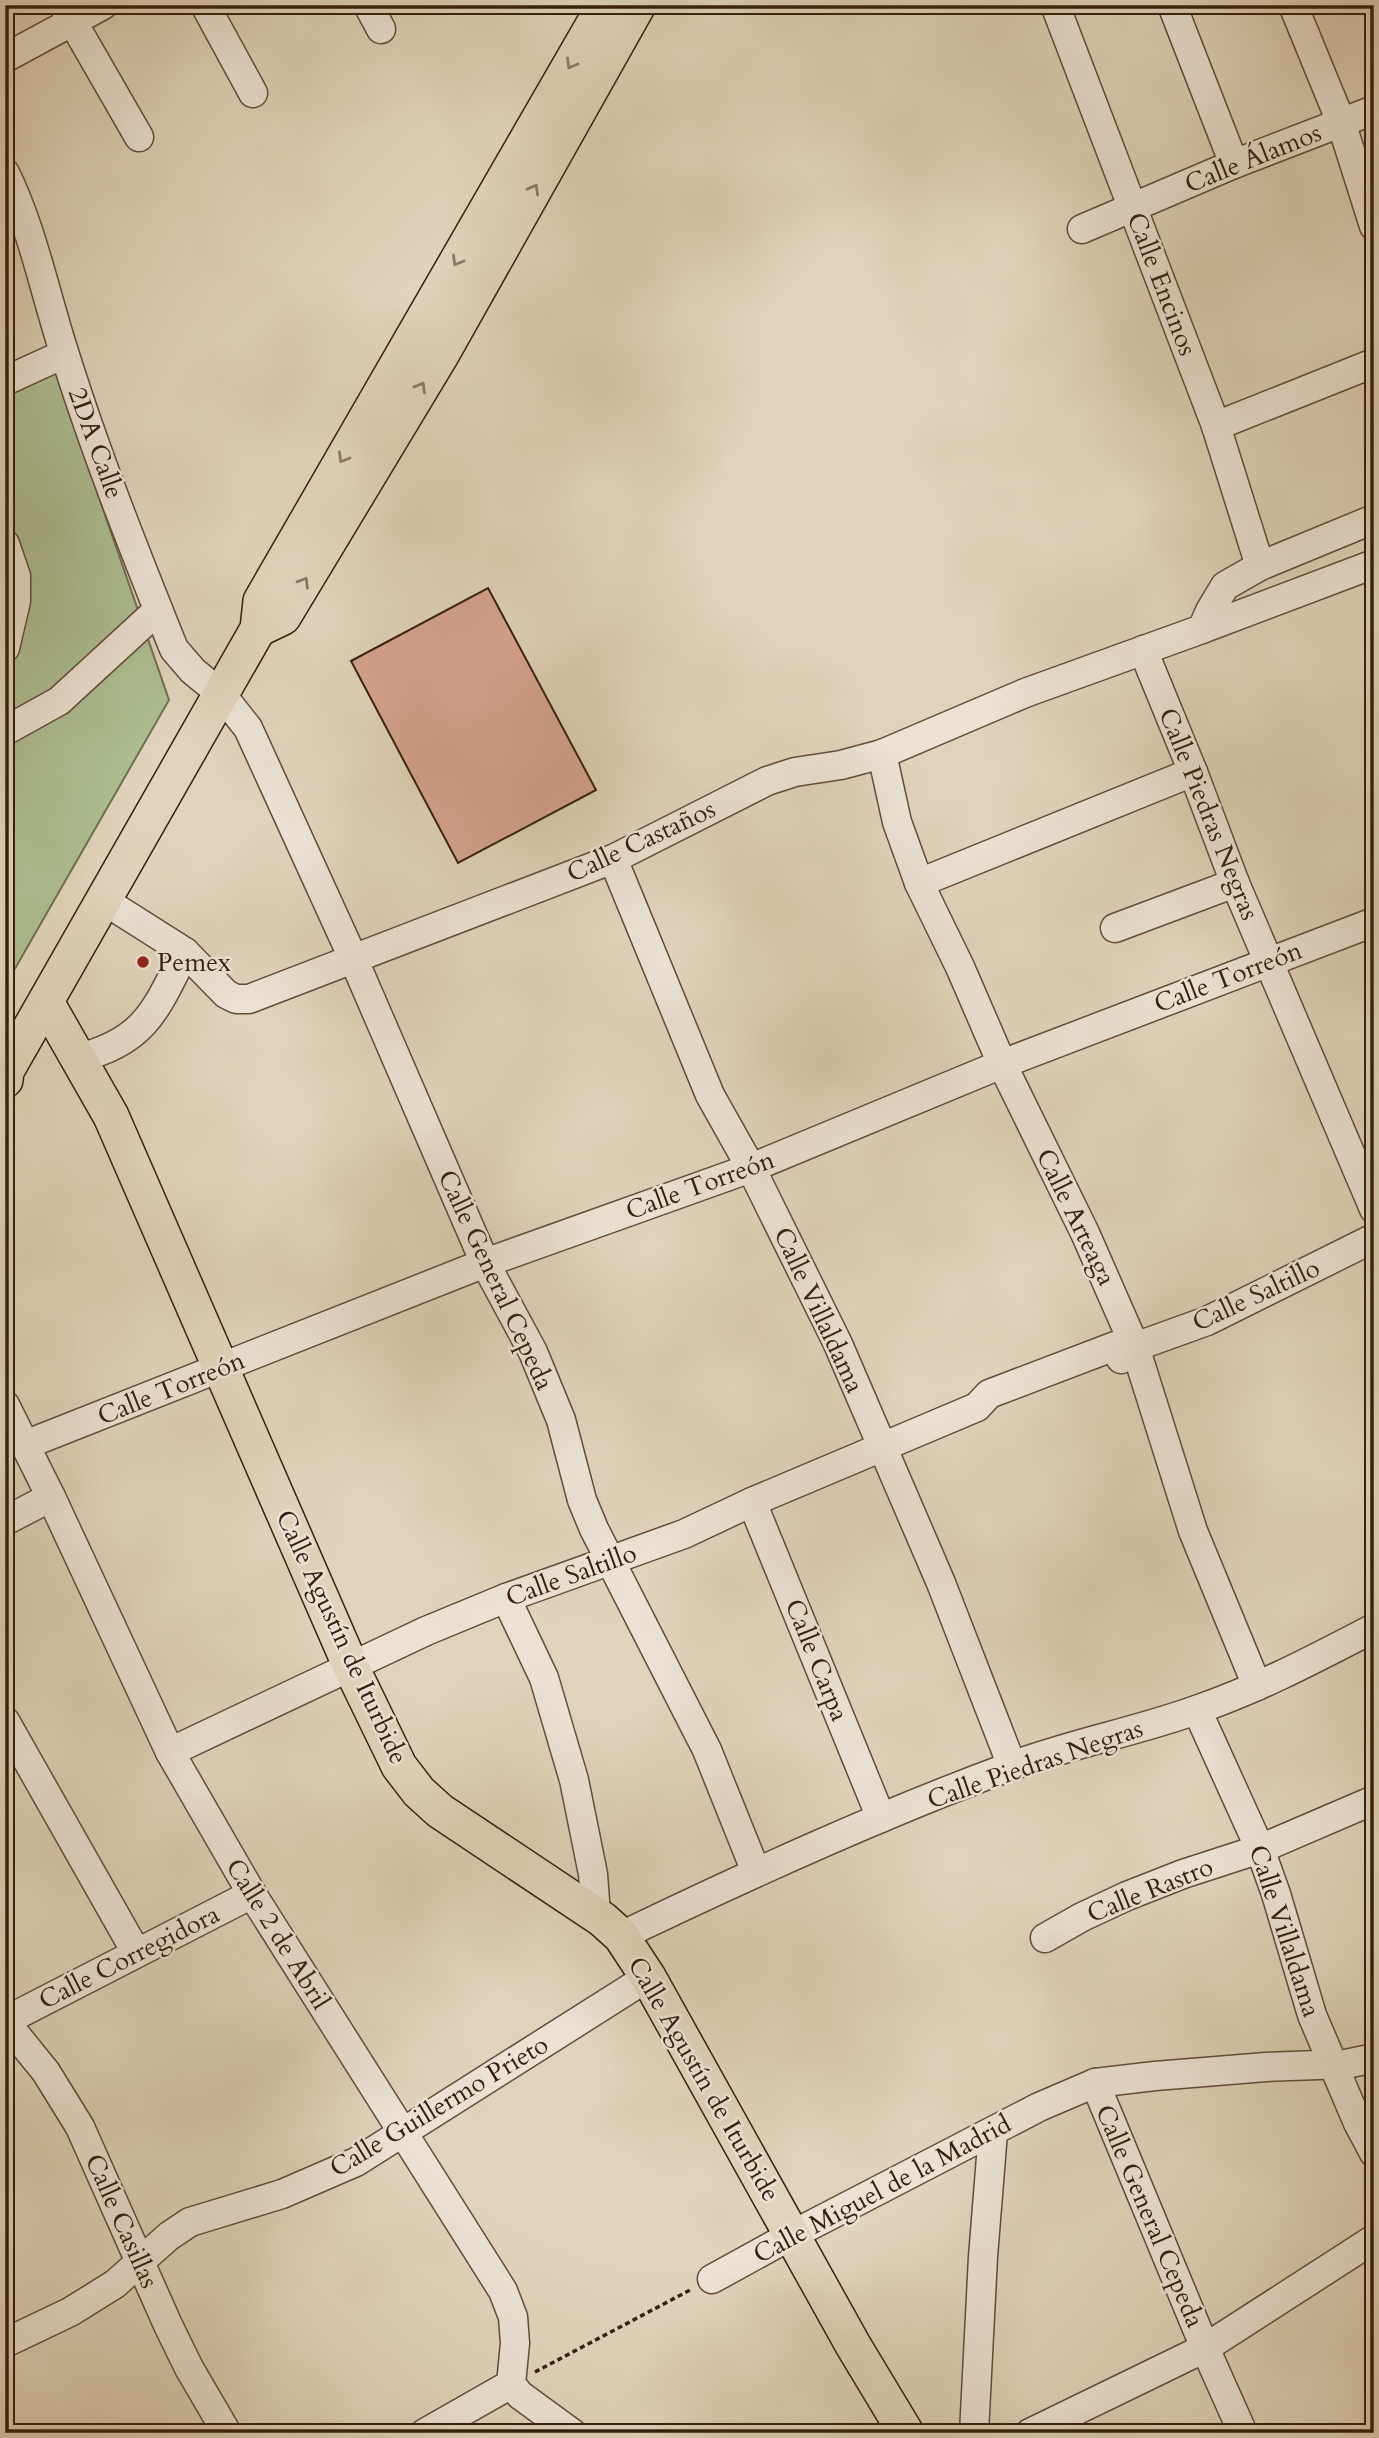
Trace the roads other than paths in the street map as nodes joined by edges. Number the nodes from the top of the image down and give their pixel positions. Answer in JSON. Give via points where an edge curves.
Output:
{"nodes":[{"id":1,"x":103,"y":5,"type":"edge"},
{"id":2,"x":205,"y":5,"type":"edge"},
{"id":3,"x":605,"y":5,"type":"edge"},
{"id":4,"x":638,"y":5,"type":"edge"},
{"id":5,"x":1055,"y":5,"type":"edge"},
{"id":6,"x":1172,"y":5,"type":"edge"},
{"id":7,"x":1293,"y":5,"type":"edge"},
{"id":8,"x":67,"y":14,"type":"edge"},
{"id":9,"x":5,"y":58,"type":"edge"},
{"id":10,"x":253,"y":93,"type":"dead end"},
{"id":11,"x":1374,"y":110,"type":"edge"},
{"id":12,"x":1341,"y":122,"type":"junction"},
{"id":13,"x":139,"y":137,"type":"dead end"},
{"id":14,"x":1234,"y":164,"type":"junction"},
{"id":15,"x":5,"y":173,"type":"edge"},
{"id":16,"x":1133,"y":208,"type":"junction"},
{"id":17,"x":1374,"y":226,"type":"edge"},
{"id":18,"x":1082,"y":229,"type":"dead end"},
{"id":19,"x":64,"y":354,"type":"junction"},
{"id":20,"x":1374,"y":363,"type":"edge"},
{"id":21,"x":5,"y":381,"type":"edge"},
{"id":22,"x":1216,"y":426,"type":"junction"},
{"id":23,"x":1374,"y":519,"type":"edge"},
{"id":24,"x":5,"y":544,"type":"edge"},
{"id":25,"x":1373,"y":564,"type":"edge"},
{"id":26,"x":1260,"y":566,"type":"junction"},
{"id":27,"x":158,"y":610,"type":"junction"},
{"id":28,"x":258,"y":628,"type":"junction"},
{"id":29,"x":1202,"y":629,"type":"junction"},
{"id":30,"x":5,"y":648,"type":"edge"},
{"id":31,"x":1143,"y":650,"type":"junction"},
{"id":32,"x":221,"y":694,"type":"junction"},
{"id":33,"x":5,"y":732,"type":"edge"},
{"id":34,"x":882,"y":754,"type":"junction"},
{"id":35,"x":1193,"y":772,"type":"junction"},
{"id":36,"x":613,"y":859,"type":"junction"},
{"id":37,"x":919,"y":883,"type":"junction"},
{"id":38,"x":1235,"y":883,"type":"junction"},
{"id":39,"x":103,"y":900,"type":"junction"},
{"id":40,"x":1374,"y":922,"type":"edge"},
{"id":41,"x":1115,"y":928,"type":"dead end"},
{"id":42,"x":185,"y":952,"type":"junction"},
{"id":43,"x":353,"y":958,"type":"junction"},
{"id":44,"x":1269,"y":961,"type":"junction"},
{"id":45,"x":46,"y":1002,"type":"junction"},
{"id":46,"x":79,"y":1058,"type":"junction"},
{"id":47,"x":1002,"y":1064,"type":"junction"},
{"id":48,"x":6,"y":1072,"type":"edge"},
{"id":49,"x":5,"y":1080,"type":"edge"},
{"id":50,"x":751,"y":1168,"type":"junction"},
{"id":51,"x":1374,"y":1209,"type":"edge"},
{"id":52,"x":1374,"y":1238,"type":"edge"},
{"id":53,"x":485,"y":1263,"type":"junction"},
{"id":54,"x":1135,"y":1347,"type":"junction"},
{"id":55,"x":221,"y":1368,"type":"junction"},
{"id":56,"x":5,"y":1405,"type":"edge"},
{"id":57,"x":25,"y":1445,"type":"junction"},
{"id":58,"x":881,"y":1446,"type":"junction"},
{"id":59,"x":51,"y":1497,"type":"junction"},
{"id":60,"x":752,"y":1502,"type":"junction"},
{"id":61,"x":5,"y":1521,"type":"edge"},
{"id":62,"x":611,"y":1560,"type":"junction"},
{"id":63,"x":506,"y":1598,"type":"junction"},
{"id":64,"x":1374,"y":1628,"type":"edge"},
{"id":65,"x":351,"y":1667,"type":"junction"},
{"id":66,"x":1257,"y":1686,"type":"junction"},
{"id":67,"x":1197,"y":1710,"type":"junction"},
{"id":68,"x":5,"y":1721,"type":"edge"},
{"id":69,"x":170,"y":1752,"type":"junction"},
{"id":70,"x":1012,"y":1766,"type":"junction"},
{"id":71,"x":1374,"y":1800,"type":"edge"},
{"id":72,"x":881,"y":1818,"type":"junction"},
{"id":73,"x":1260,"y":1849,"type":"junction"},
{"id":74,"x":756,"y":1872,"type":"junction"},
{"id":75,"x":252,"y":1894,"type":"junction"},
{"id":76,"x":608,"y":1925,"type":"junction"},
{"id":77,"x":1045,"y":1938,"type":"dead end"},
{"id":78,"x":136,"y":1952,"type":"junction"},
{"id":79,"x":648,"y":1977,"type":"junction"},
{"id":80,"x":6,"y":2019,"type":"edge"},
{"id":81,"x":1374,"y":2058,"type":"edge"},
{"id":82,"x":1331,"y":2064,"type":"junction"},
{"id":83,"x":1095,"y":2083,"type":"junction"},
{"id":84,"x":993,"y":2132,"type":"junction"},
{"id":85,"x":403,"y":2134,"type":"junction"},
{"id":86,"x":1374,"y":2153,"type":"edge"},
{"id":87,"x":792,"y":2235,"type":"junction"},
{"id":88,"x":1374,"y":2239,"type":"edge"},
{"id":89,"x":140,"y":2263,"type":"junction"},
{"id":90,"x":712,"y":2279,"type":"road end"},
{"id":91,"x":5,"y":2343,"type":"edge"},
{"id":92,"x":1205,"y":2348,"type":"junction"},
{"id":93,"x":511,"y":2384,"type":"junction"},
{"id":94,"x":227,"y":2433,"type":"edge"},
{"id":95,"x":425,"y":2433,"type":"edge"},
{"id":96,"x":572,"y":2433,"type":"edge"},
{"id":97,"x":906,"y":2433,"type":"edge"},
{"id":98,"x":974,"y":2433,"type":"edge"},
{"id":99,"x":1030,"y":2433,"type":"edge"},
{"id":100,"x":1243,"y":2433,"type":"edge"}],
"edges":[{"from":1,"to":8,"type":"street"},
{"from":2,"to":10,"type":"street"},
{"from":3,"to":28,"type":"main road","one_way":true,"via":[[261,601]]},
{"from":28,"to":4,"type":"main road","one_way":true,"via":[[283,617],[440,355]]},
{"from":5,"to":16,"type":"street","name":"Calle Encinos"},
{"from":6,"to":14,"type":"street"},
{"from":7,"to":12,"type":"street"},
{"from":8,"to":9,"type":"street"},
{"from":8,"to":13,"type":"street"},
{"from":11,"to":12,"type":"street","name":"Calle Álamos"},
{"from":12,"to":14,"type":"street","name":"Calle Álamos"},
{"from":12,"to":17,"type":"street"},
{"from":14,"to":16,"type":"street","name":"Calle Álamos"},
{"from":15,"to":19,"type":"street","name":"2DA Calle","via":[[32,244]]},
{"from":16,"to":18,"type":"street","name":"Calle Álamos"},
{"from":16,"to":22,"type":"street","name":"Calle Encinos"},
{"from":19,"to":21,"type":"street"},
{"from":19,"to":27,"type":"street","name":"2DA Calle"},
{"from":20,"to":22,"type":"street"},
{"from":22,"to":26,"type":"street","name":"Calle Encinos"},
{"from":23,"to":26,"type":"street"},
{"from":24,"to":30,"type":"street","via":[[16,576],[16,601]]},
{"from":25,"to":29,"type":"street","name":"Calle Castaños"},
{"from":26,"to":29,"type":"street","via":[[1226,586]]},
{"from":27,"to":32,"type":"street","name":"2DA Calle","via":[[174,649]]},
{"from":27,"to":33,"type":"street","via":[[59,701]]},
{"from":28,"to":32,"type":"main road"},
{"from":29,"to":31,"type":"street","name":"Calle Castaños"},
{"from":31,"to":34,"type":"street","name":"Calle Castaños","via":[[1025,693]]},
{"from":31,"to":35,"type":"street","name":"Calle Piedras Negras"},
{"from":32,"to":39,"type":"main road"},
{"from":32,"to":43,"type":"street","name":"Calle General Cepeda","via":[[248,728]]},
{"from":34,"to":36,"type":"street","name":"Calle Castaños","via":[[767,782]]},
{"from":34,"to":37,"type":"street","name":"Calle Arteaga","via":[[897,822]]},
{"from":35,"to":37,"type":"street"},
{"from":35,"to":38,"type":"street","name":"Calle Piedras Negras"},
{"from":36,"to":43,"type":"street","name":"Calle Castaños"},
{"from":36,"to":50,"type":"street","name":"Calle Villaldama","via":[[710,1095]]},
{"from":37,"to":47,"type":"street","name":"Calle Arteaga"},
{"from":38,"to":41,"type":"street"},
{"from":38,"to":44,"type":"street","name":"Calle Piedras Negras"},
{"from":39,"to":42,"type":"street","name":"Calle Castaños"},
{"from":39,"to":45,"type":"main road"},
{"from":40,"to":44,"type":"street","name":"Calle Torreón"},
{"from":42,"to":43,"type":"street","name":"Calle Castaños","via":[[236,999],[249,999]]},
{"from":42,"to":46,"type":"street","via":[[140,1029],[100,1053]]},
{"from":43,"to":53,"type":"street","name":"Calle General Cepeda"},
{"from":44,"to":47,"type":"street","name":"Calle Torreón"},
{"from":44,"to":51,"type":"street","name":"Calle Piedras Negras"},
{"from":45,"to":46,"type":"main road","name":"Calle Agustín de Iturbide"},
{"from":45,"to":48,"type":"main road"},
{"from":46,"to":55,"type":"main road","name":"Calle Agustín de Iturbide","via":[[111,1116]]},
{"from":47,"to":50,"type":"street","name":"Calle Torreón"},
{"from":47,"to":54,"type":"street","name":"Calle Arteaga"},
{"from":48,"to":49,"type":"main road"},
{"from":50,"to":53,"type":"street","name":"Calle Torreón"},
{"from":50,"to":58,"type":"street","name":"Calle Villaldama","via":[[838,1344]]},
{"from":52,"to":54,"type":"street","name":"Calle Saltillo","via":[[1207,1321]]},
{"from":53,"to":55,"type":"street","name":"Calle Torreón"},
{"from":53,"to":62,"type":"street","name":"Calle General Cepeda","via":[[533,1352],[561,1420],[582,1500]]},
{"from":54,"to":58,"type":"street","name":"Calle Saltillo","via":[[1115,1346],[989,1394],[977,1407]]},
{"from":54,"to":66,"type":"street","name":"Calle Arteaga","via":[[1193,1531]]},
{"from":55,"to":57,"type":"street","name":"Calle Torreón"},
{"from":55,"to":65,"type":"main road","name":"Calle Agustín de Iturbide"},
{"from":56,"to":57,"type":"street","name":"Calle 2 de Abril"},
{"from":57,"to":59,"type":"street","name":"Calle 2 de Abril"},
{"from":58,"to":60,"type":"street","name":"Calle Saltillo"},
{"from":58,"to":70,"type":"street","name":"Calle Villaldama","via":[[941,1583]]},
{"from":59,"to":61,"type":"street"},
{"from":59,"to":69,"type":"street","name":"Calle 2 de Abril"},
{"from":60,"to":62,"type":"street","name":"Calle Saltillo","via":[[684,1534]]},
{"from":60,"to":72,"type":"street","name":"Calle Carpa"},
{"from":62,"to":63,"type":"street","name":"Calle Saltillo"},
{"from":62,"to":74,"type":"street","name":"Calle General Cepeda","via":[[707,1750]]},
{"from":63,"to":65,"type":"street","name":"Calle Saltillo"},
{"from":63,"to":76,"type":"street","via":[[544,1678]]},
{"from":64,"to":66,"type":"street","name":"Calle Piedras Negras"},
{"from":65,"to":69,"type":"street","name":"Calle Saltillo"},
{"from":65,"to":76,"type":"main road","name":"Calle Agustín de Iturbide","via":[[382,1734],[419,1792],[467,1831]]},
{"from":66,"to":67,"type":"street","name":"Calle Piedras Negras"},
{"from":67,"to":70,"type":"street","name":"Calle Piedras Negras"},
{"from":67,"to":73,"type":"street","name":"Calle Villaldama"},
{"from":68,"to":78,"type":"street"},
{"from":69,"to":75,"type":"street","name":"Calle 2 de Abril"},
{"from":70,"to":72,"type":"street","name":"Calle Piedras Negras"},
{"from":71,"to":73,"type":"street","name":"Calle Rastro"},
{"from":72,"to":74,"type":"street","name":"Calle Piedras Negras"},
{"from":73,"to":77,"type":"street","name":"Calle Rastro","via":[[1128,1896]]},
{"from":73,"to":82,"type":"street","name":"Calle Villaldama"},
{"from":74,"to":76,"type":"street","name":"Calle Piedras Negras"},
{"from":75,"to":78,"type":"street","name":"Calle Corregidora"},
{"from":75,"to":85,"type":"street","name":"Calle 2 de Abril"},
{"from":76,"to":79,"type":"main road","name":"Calle Agustín de Iturbide"},
{"from":78,"to":80,"type":"street","name":"Calle Corregidora"},
{"from":79,"to":85,"type":"street","name":"Calle Guillermo Prieto"},
{"from":79,"to":87,"type":"main road","name":"Calle Agustín de Iturbide"},
{"from":80,"to":89,"type":"street","name":"Calle Casillas","via":[[80,2127]]},
{"from":81,"to":82,"type":"street","name":"Calle Miguel de la Madrid"},
{"from":82,"to":83,"type":"street","name":"Calle Miguel de la Madrid"},
{"from":82,"to":86,"type":"street","name":"Calle Villaldama"},
{"from":83,"to":84,"type":"street","name":"Calle Miguel de la Madrid"},
{"from":83,"to":92,"type":"street","name":"Calle General Cepeda"},
{"from":84,"to":87,"type":"street","name":"Calle Miguel de la Madrid"},
{"from":84,"to":98,"type":"street"},
{"from":85,"to":89,"type":"street","name":"Calle Guillermo Prieto","via":[[356,2162],[282,2194],[190,2222]]},
{"from":85,"to":93,"type":"street","name":"Calle 2 de Abril","via":[[503,2291],[513,2317]]},
{"from":87,"to":90,"type":"street","name":"Calle Miguel de la Madrid"},
{"from":87,"to":97,"type":"main road","name":"Calle Agustín de Iturbide"},
{"from":88,"to":92,"type":"street","name":"Calle General Cepeda"},
{"from":89,"to":91,"type":"street","name":"Calle Guillermo Prieto","via":[[70,2312]]},
{"from":89,"to":94,"type":"street","name":"Calle Casillas","via":[[189,2368]]},
{"from":92,"to":99,"type":"street"},
{"from":92,"to":100,"type":"street","name":"Calle General Cepeda"},
{"from":93,"to":95,"type":"street"},
{"from":93,"to":96,"type":"street"}]}
